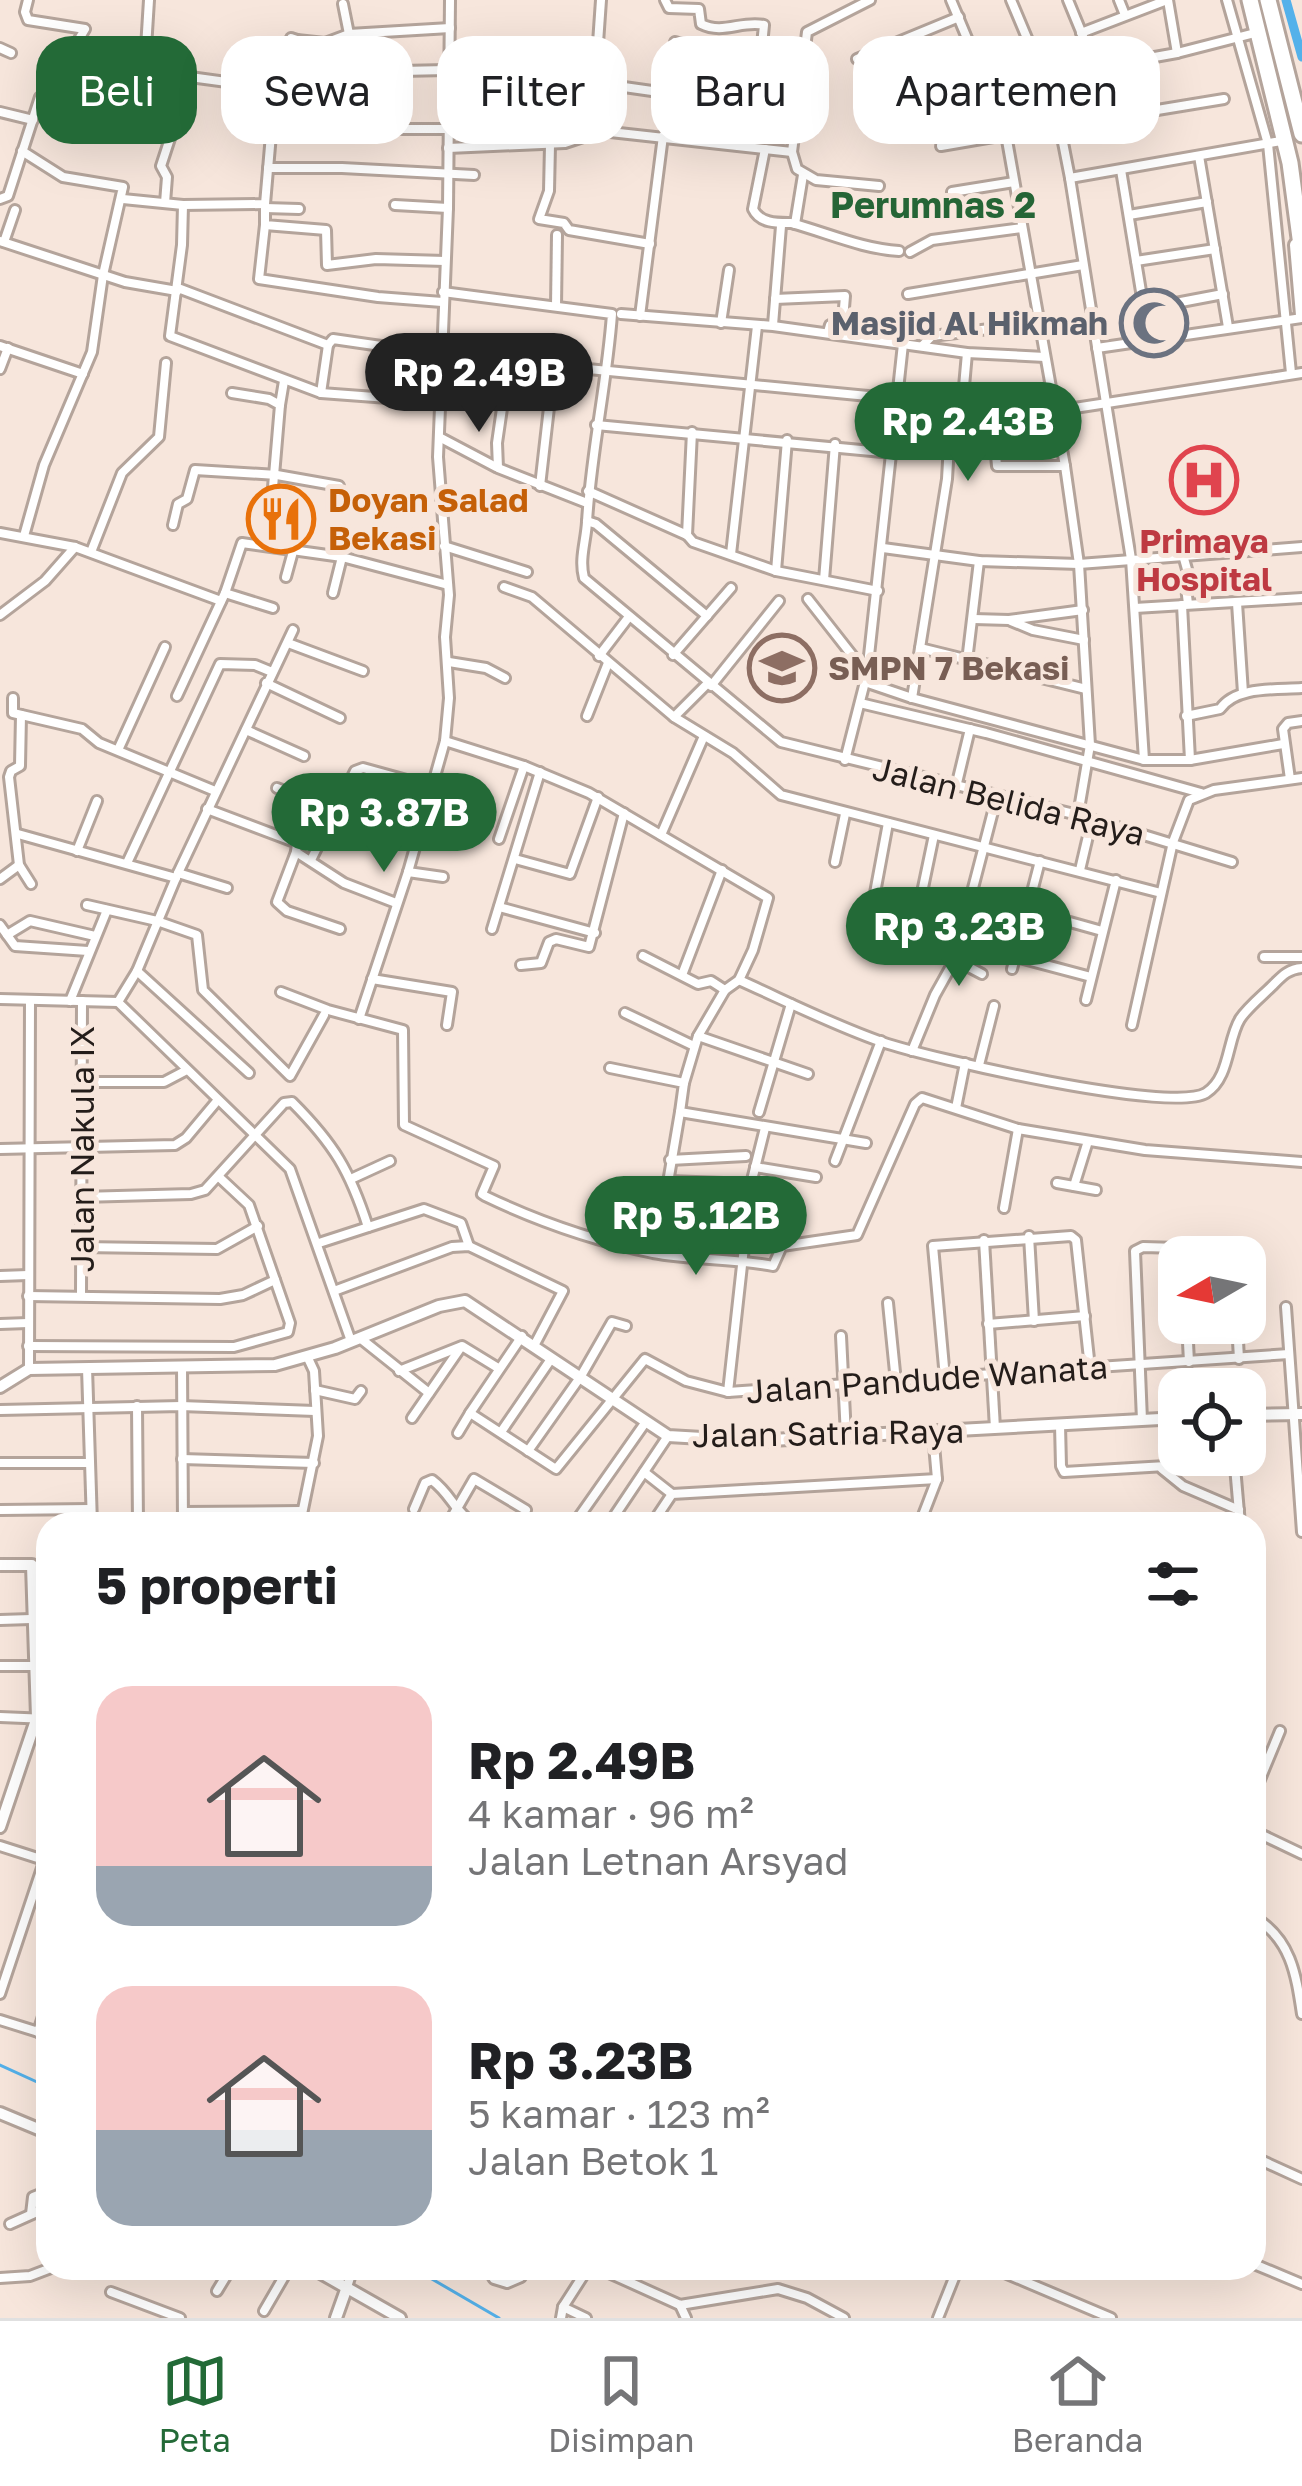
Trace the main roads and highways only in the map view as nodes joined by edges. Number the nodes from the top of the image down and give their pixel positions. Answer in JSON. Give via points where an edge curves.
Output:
{"nodes":[{"id":1,"x":1247,"y":0,"type":"edge"},
{"id":2,"x":1268,"y":0,"type":"edge"},
{"id":3,"x":1302,"y":134,"type":"edge"},
{"id":4,"x":1302,"y":253,"type":"edge"},
{"id":5,"x":1302,"y":317,"type":"edge"}],
"edges":[{"from":1,"to":4,"type":"highway","via":[[1290,163]]},
{"from":1,"to":5,"type":"main road","via":[[1291,202]]},
{"from":2,"to":3,"type":"highway"}]}
